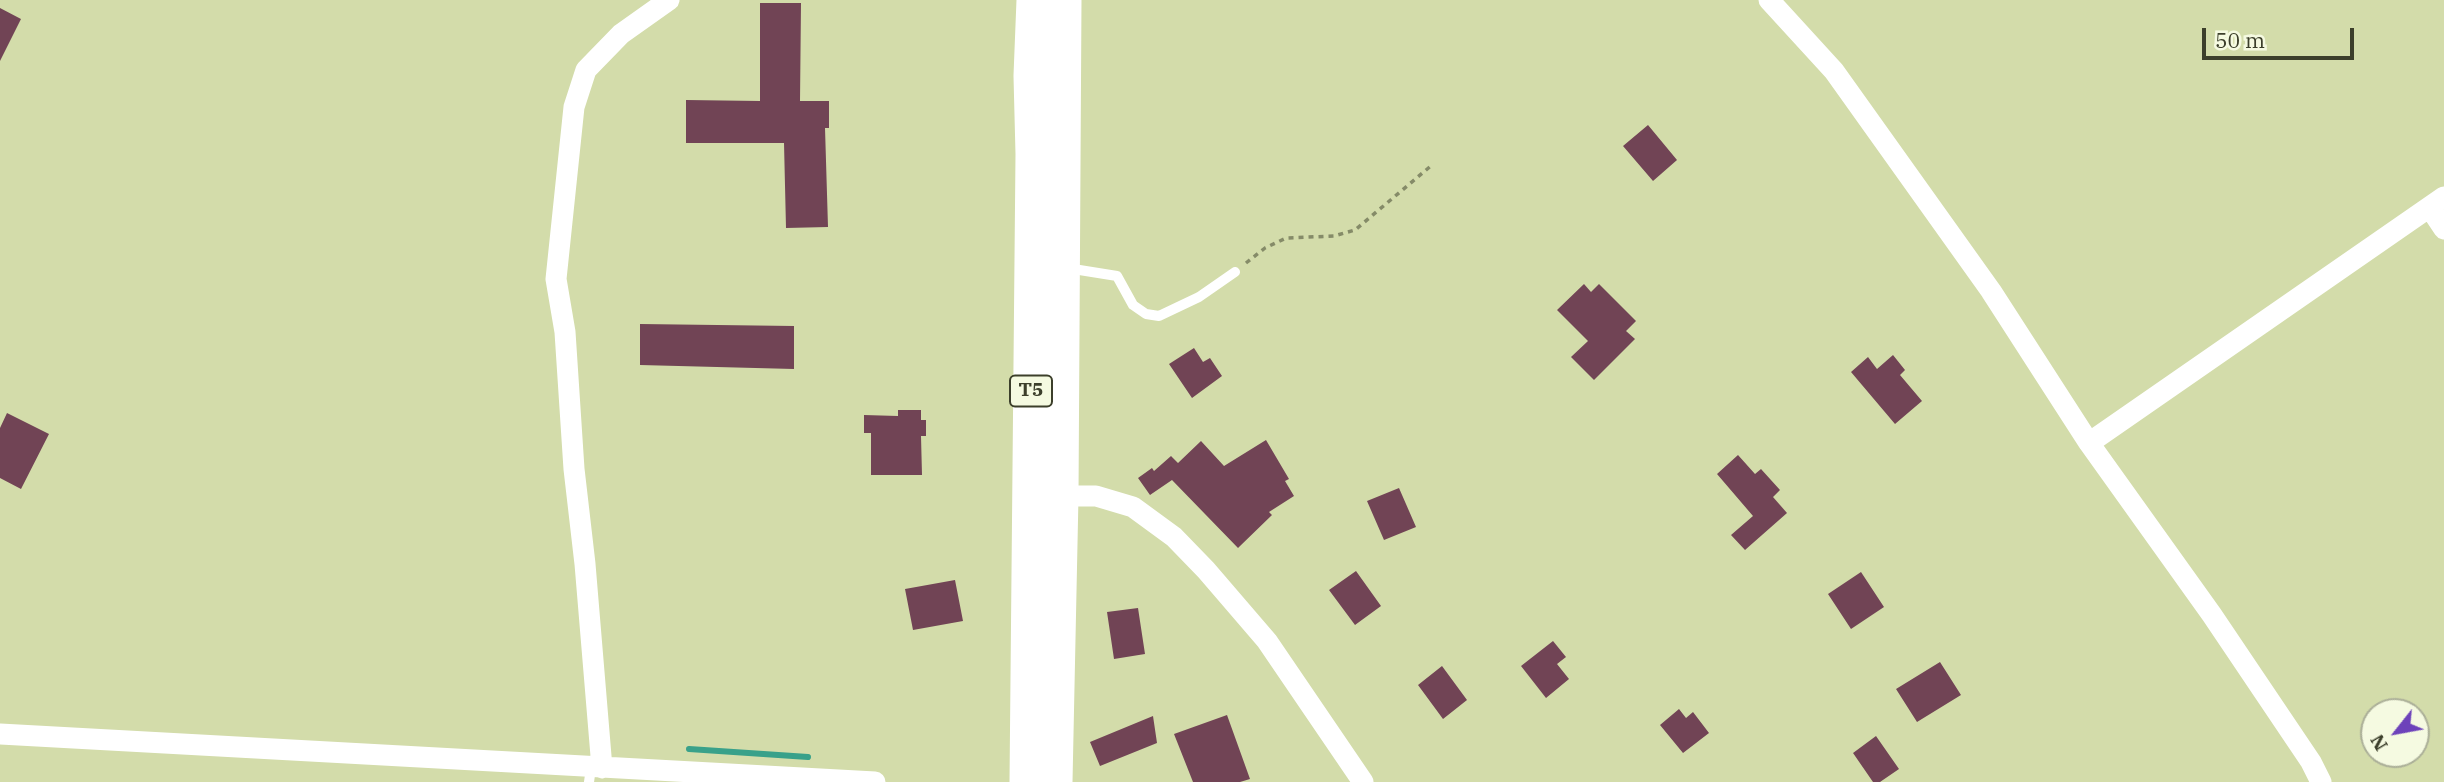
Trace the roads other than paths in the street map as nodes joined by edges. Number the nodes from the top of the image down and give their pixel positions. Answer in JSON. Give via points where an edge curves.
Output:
{"nodes":[{"id":1,"x":669,"y":0,"type":"edge"},
{"id":2,"x":1034,"y":0,"type":"edge"},
{"id":3,"x":1064,"y":0,"type":"edge"},
{"id":4,"x":1769,"y":0,"type":"edge"},
{"id":5,"x":2437,"y":202,"type":"edge"},
{"id":6,"x":2444,"y":229,"type":"edge"},
{"id":7,"x":1047,"y":266,"type":"junction"},
{"id":8,"x":1234,"y":272,"type":"road end"},
{"id":9,"x":2089,"y":443,"type":"junction"},
{"id":10,"x":1061,"y":496,"type":"junction"},
{"id":11,"x":0,"y":734,"type":"edge"},
{"id":12,"x":594,"y":773,"type":"edge"},
{"id":13,"x":875,"y":782,"type":"edge"},
{"id":14,"x":1027,"y":782,"type":"edge"},
{"id":15,"x":1055,"y":782,"type":"edge"},
{"id":16,"x":1363,"y":782,"type":"edge"},
{"id":17,"x":2321,"y":782,"type":"edge"}],
"edges":[{"from":1,"to":12,"type":"street","via":[[621,34],[586,70],[573,107],[556,279],[565,332],[585,564]]},
{"from":2,"to":7,"type":"highway","number":"T5","via":[[1033,154]]},
{"from":3,"to":7,"type":"highway","number":"T5"},
{"from":4,"to":9,"type":"street","via":[[1834,71],[1991,291]]},
{"from":5,"to":6,"type":"street"},
{"from":5,"to":9,"type":"street"},
{"from":7,"to":8,"type":"lane","via":[[1117,276],[1133,305],[1159,316],[1199,297]]},
{"from":7,"to":10,"type":"highway","number":"T5"},
{"from":7,"to":14,"type":"highway","number":"T5"},
{"from":9,"to":17,"type":"street","via":[[2212,615]]},
{"from":10,"to":15,"type":"highway","number":"T5"},
{"from":10,"to":16,"type":"street","via":[[1096,496],[1133,507],[1174,537],[1267,641]]},
{"from":11,"to":12,"type":"street"},
{"from":12,"to":13,"type":"street"}]}
